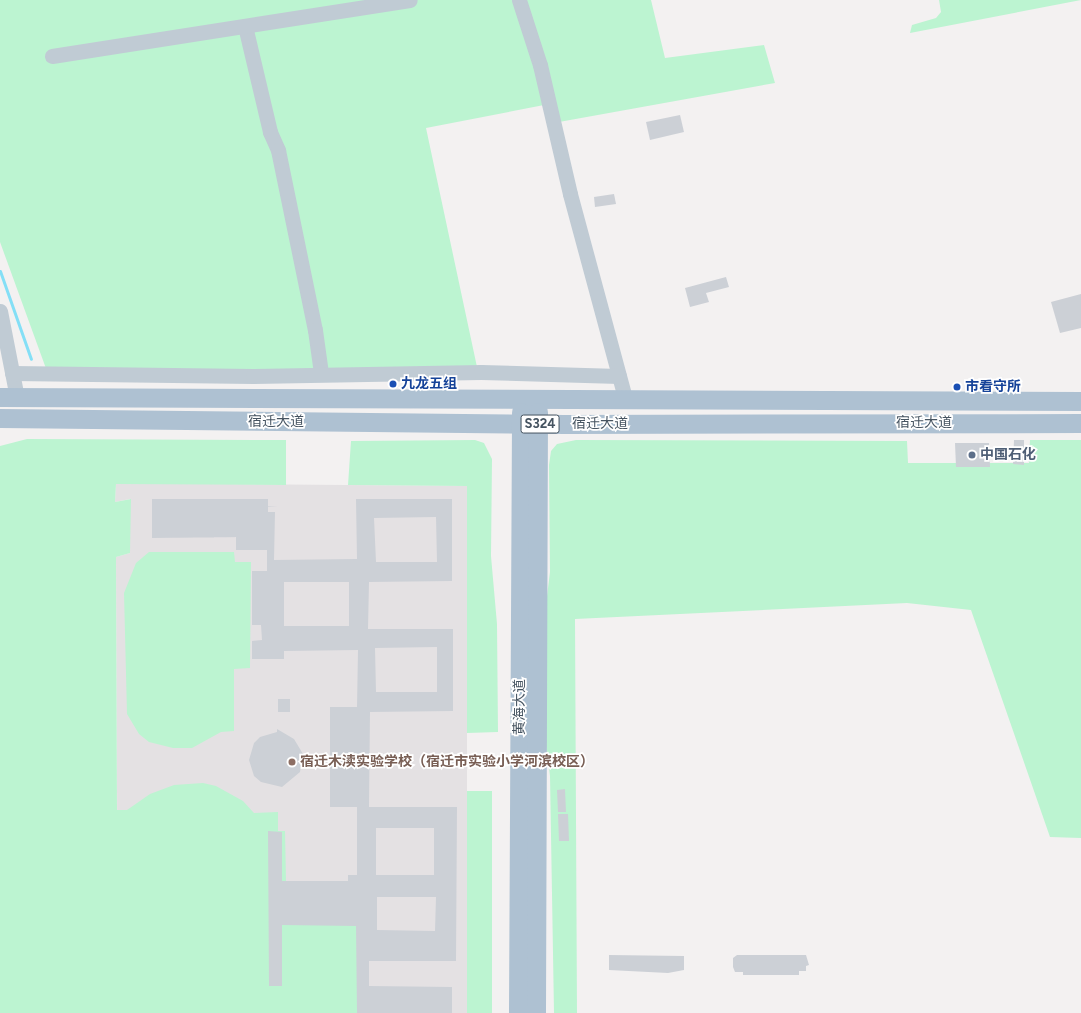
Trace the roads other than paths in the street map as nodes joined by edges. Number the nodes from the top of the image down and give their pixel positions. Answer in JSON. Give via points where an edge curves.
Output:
{"nodes":[{"id":1,"x":410,"y":0,"type":"edge"},
{"id":2,"x":519,"y":0,"type":"edge"},
{"id":3,"x":246,"y":26,"type":"junction"},
{"id":4,"x":52,"y":56,"type":"dead end"},
{"id":5,"x":0,"y":312,"type":"edge"},
{"id":6,"x":321,"y":373,"type":"junction"},
{"id":7,"x":12,"y":374,"type":"junction"},
{"id":8,"x":619,"y":376,"type":"junction"},
{"id":9,"x":8,"y":398,"type":"edge"},
{"id":10,"x":529,"y":400,"type":"junction"},
{"id":11,"x":626,"y":401,"type":"junction"},
{"id":12,"x":1081,"y":401,"type":"edge"},
{"id":13,"x":0,"y":418,"type":"edge"},
{"id":14,"x":1081,"y":423,"type":"edge"},
{"id":15,"x":529,"y":424,"type":"junction"},
{"id":16,"x":518,"y":1013,"type":"edge"},
{"id":17,"x":536,"y":1013,"type":"edge"}],
"edges":[{"from":1,"to":3,"type":"street"},
{"from":2,"to":8,"type":"street","via":[[540,65],[570,194]]},
{"from":3,"to":4,"type":"street"},
{"from":3,"to":6,"type":"street","via":[[270,132],[278,150],[315,330]]},
{"from":5,"to":7,"type":"street"},
{"from":6,"to":7,"type":"street"},
{"from":6,"to":8,"type":"street","via":[[481,372]]},
{"from":7,"to":9,"type":"street"},
{"from":8,"to":11,"type":"street"},
{"from":9,"to":10,"type":"main road","name":"宿迁大道","number":"S324"},
{"from":10,"to":11,"type":"main road","name":"宿迁大道","number":"S324"},
{"from":10,"to":15,"type":"main road","name":"黄海大道"},
{"from":11,"to":12,"type":"main road","name":"宿迁大道","number":"S324"},
{"from":13,"to":15,"type":"main road","name":"宿迁大道","number":"S324"},
{"from":14,"to":15,"type":"main road","name":"宿迁大道","number":"S324"},
{"from":15,"to":16,"type":"main road","name":"黄海大道"},
{"from":15,"to":17,"type":"main road","name":"黄海大道"}]}
